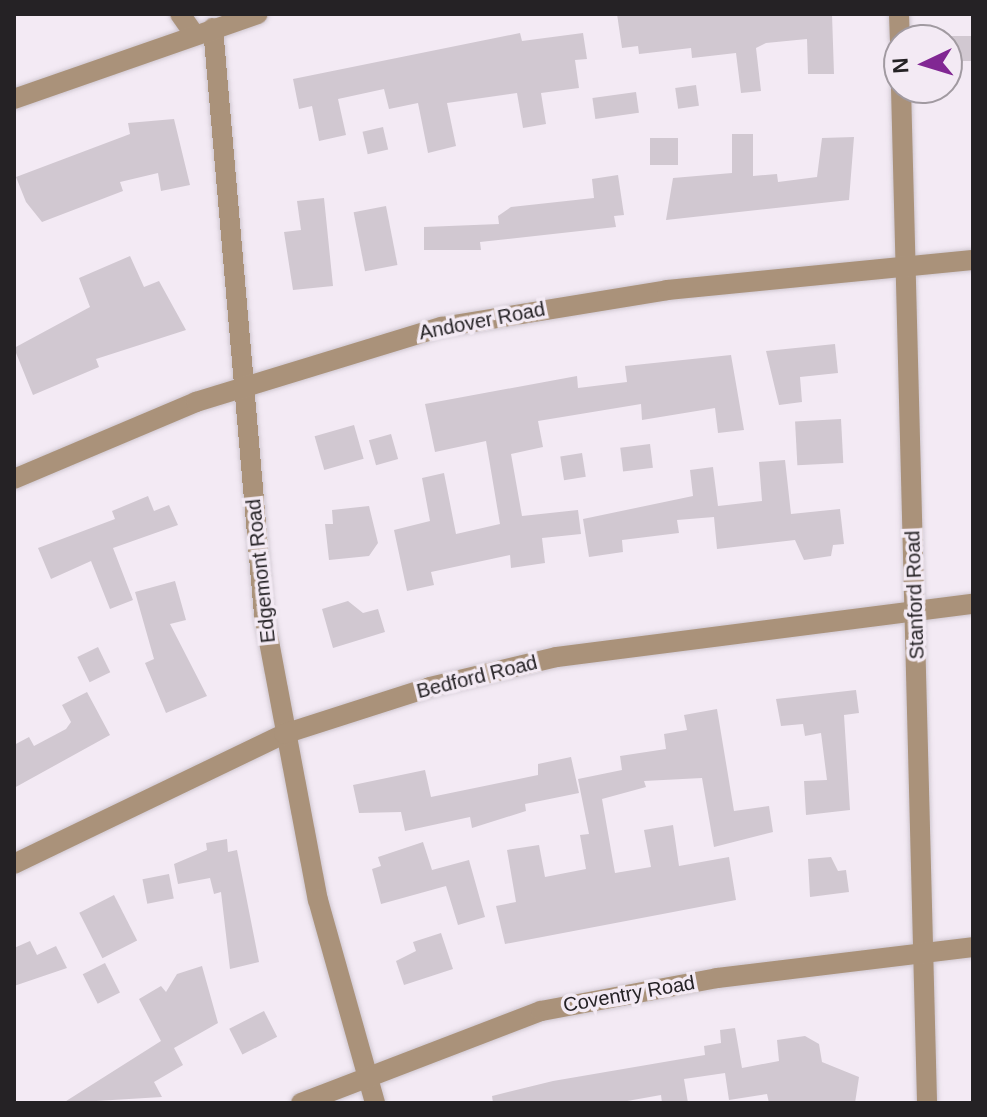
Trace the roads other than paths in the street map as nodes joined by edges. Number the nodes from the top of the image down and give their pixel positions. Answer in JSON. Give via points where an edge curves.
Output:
{"nodes":[{"id":1,"x":180,"y":14,"type":"edge"},
{"id":2,"x":258,"y":14,"type":"edge"},
{"id":3,"x":204,"y":31,"type":"junction"},
{"id":4,"x":14,"y":99,"type":"edge"},
{"id":5,"x":901,"y":104,"type":"edge"},
{"id":6,"x":973,"y":260,"type":"edge"},
{"id":7,"x":905,"y":266,"type":"junction"},
{"id":8,"x":243,"y":386,"type":"junction"},
{"id":9,"x":14,"y":479,"type":"edge"},
{"id":10,"x":973,"y":604,"type":"edge"},
{"id":11,"x":916,"y":610,"type":"junction"},
{"id":12,"x":284,"y":734,"type":"junction"},
{"id":13,"x":14,"y":864,"type":"edge"},
{"id":14,"x":973,"y":947,"type":"edge"},
{"id":15,"x":924,"y":952,"type":"junction"},
{"id":16,"x":365,"y":1075,"type":"junction"},
{"id":17,"x":301,"y":1103,"type":"edge"},
{"id":18,"x":375,"y":1103,"type":"edge"},
{"id":19,"x":927,"y":1103,"type":"edge"}],
"edges":[{"from":1,"to":3,"type":"street"},
{"from":2,"to":3,"type":"street"},
{"from":3,"to":4,"type":"street"},
{"from":3,"to":8,"type":"street","name":"Edgemont Road"},
{"from":5,"to":7,"type":"street","name":"Stanford Road"},
{"from":6,"to":7,"type":"street","name":"Andover Road"},
{"from":7,"to":8,"type":"street","name":"Andover Road","via":[[509,314],[361,348]]},
{"from":7,"to":11,"type":"street","name":"Stanford Road"},
{"from":8,"to":9,"type":"street","name":"Andover Road"},
{"from":8,"to":12,"type":"street","name":"Edgemont Road","via":[[264,615]]},
{"from":10,"to":11,"type":"street","name":"Bedford Road"},
{"from":11,"to":12,"type":"street","name":"Bedford Road","via":[[557,657],[430,687]]},
{"from":11,"to":15,"type":"street","name":"Stanford Road"},
{"from":12,"to":13,"type":"street","name":"Bedford Road"},
{"from":12,"to":16,"type":"street","name":"Edgemont Road"},
{"from":14,"to":15,"type":"street","name":"Coventry Road"},
{"from":15,"to":16,"type":"street","name":"Coventry Road","via":[[618,993],[541,1011]]},
{"from":15,"to":19,"type":"street","name":"Stanford Road"},
{"from":16,"to":17,"type":"street","name":"Coventry Road"},
{"from":16,"to":18,"type":"street","name":"Edgemont Road"}]}
